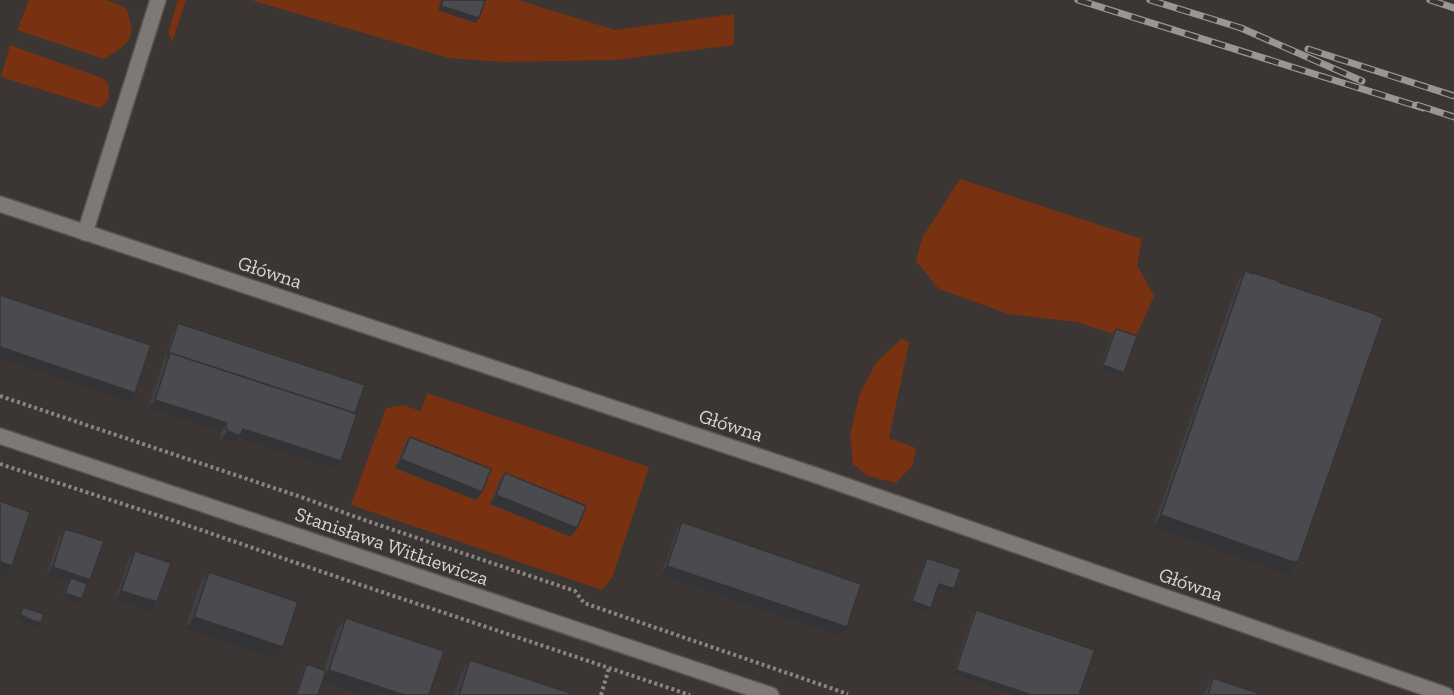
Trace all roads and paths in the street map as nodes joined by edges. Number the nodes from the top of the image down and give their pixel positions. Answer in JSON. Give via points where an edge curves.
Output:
{"nodes":[{"id":1,"x":158,"y":0,"type":"edge"},
{"id":2,"x":0,"y":204,"type":"edge"},
{"id":3,"x":85,"y":233,"type":"junction"},
{"id":4,"x":0,"y":396,"type":"edge"},
{"id":5,"x":0,"y":436,"type":"edge"},
{"id":6,"x":0,"y":464,"type":"edge"},
{"id":7,"x":609,"y":668,"type":"junction"},
{"id":8,"x":848,"y":694,"type":"edge"},
{"id":9,"x":601,"y":695,"type":"edge"},
{"id":10,"x":690,"y":695,"type":"edge"},
{"id":11,"x":771,"y":695,"type":"edge"},
{"id":12,"x":1446,"y":695,"type":"edge"}],
"edges":[{"from":1,"to":3,"type":"street"},
{"from":2,"to":3,"type":"street","name":"Główna"},
{"from":3,"to":12,"type":"street","name":"Główna","via":[[821,477]]},
{"from":4,"to":8,"type":"path","via":[[575,591],[584,603]]},
{"from":5,"to":11,"type":"street","name":"Stanisława Witkiewicza"},
{"from":6,"to":7,"type":"path"},
{"from":7,"to":9,"type":"path"},
{"from":7,"to":10,"type":"path"}]}
